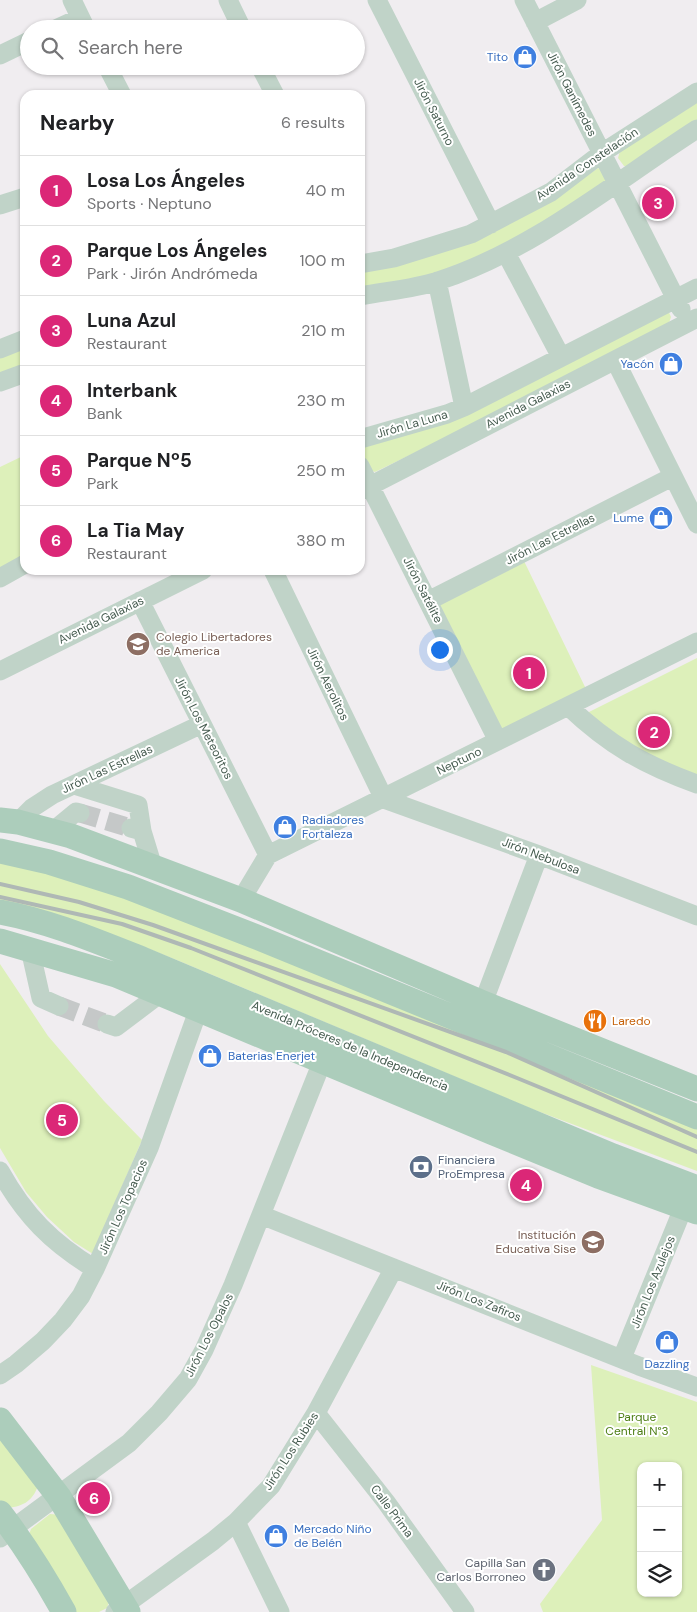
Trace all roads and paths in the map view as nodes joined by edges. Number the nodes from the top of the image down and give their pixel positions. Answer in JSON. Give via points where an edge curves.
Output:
{"nodes":[{"id":1,"x":72,"y":0,"type":"edge"},
{"id":2,"x":228,"y":0,"type":"edge"},
{"id":3,"x":377,"y":0,"type":"edge"},
{"id":4,"x":524,"y":0,"type":"edge"},
{"id":5,"x":577,"y":0,"type":"edge"},
{"id":6,"x":82,"y":20,"type":"edge"},
{"id":7,"x":238,"y":20,"type":"edge"},
{"id":8,"x":535,"y":22,"type":"junction"},
{"id":9,"x":20,"y":45,"type":"edge"},
{"id":10,"x":0,"y":55,"type":"edge"},
{"id":11,"x":112,"y":75,"type":"edge"},
{"id":12,"x":265,"y":75,"type":"edge"},
{"id":13,"x":119,"y":90,"type":"edge"},
{"id":14,"x":272,"y":90,"type":"edge"},
{"id":15,"x":697,"y":92,"type":"edge"},
{"id":16,"x":697,"y":129,"type":"edge"},
{"id":17,"x":602,"y":153,"type":"junction"},
{"id":18,"x":617,"y":182,"type":"junction"},
{"id":19,"x":20,"y":199,"type":"edge"},
{"id":20,"x":0,"y":205,"type":"edge"},
{"id":21,"x":491,"y":224,"type":"junction"},
{"id":22,"x":506,"y":253,"type":"junction"},
{"id":23,"x":365,"y":263,"type":"edge"},
{"id":24,"x":437,"y":282,"type":"junction"},
{"id":25,"x":697,"y":288,"type":"edge"},
{"id":26,"x":365,"y":295,"type":"edge"},
{"id":27,"x":676,"y":299,"type":"junction"},
{"id":28,"x":692,"y":320,"type":"edge"},
{"id":29,"x":20,"y":341,"type":"edge"},
{"id":30,"x":0,"y":349,"type":"edge"},
{"id":31,"x":561,"y":357,"type":"junction"},
{"id":32,"x":614,"y":360,"type":"junction"},
{"id":33,"x":20,"y":375,"type":"edge"},
{"id":34,"x":0,"y":382,"type":"edge"},
{"id":35,"x":464,"y":407,"type":"junction"},
{"id":36,"x":365,"y":438,"type":"edge"},
{"id":37,"x":672,"y":477,"type":"junction"},
{"id":38,"x":365,"y":488,"type":"edge"},
{"id":39,"x":697,"y":524,"type":"edge"},
{"id":40,"x":20,"y":567,"type":"edge"},
{"id":41,"x":193,"y":575,"type":"edge"},
{"id":42,"x":275,"y":575,"type":"edge"},
{"id":43,"x":0,"y":578,"type":"edge"},
{"id":44,"x":140,"y":601,"type":"junction"},
{"id":45,"x":428,"y":601,"type":"junction"},
{"id":46,"x":697,"y":642,"type":"edge"},
{"id":47,"x":0,"y":671,"type":"edge"},
{"id":48,"x":568,"y":706,"type":"junction"},
{"id":49,"x":202,"y":724,"type":"junction"},
{"id":50,"x":498,"y":742,"type":"junction"},
{"id":51,"x":697,"y":784,"type":"edge"},
{"id":52,"x":74,"y":785,"type":"junction"},
{"id":53,"x":384,"y":798,"type":"junction"},
{"id":54,"x":80,"y":813,"type":"dead end"},
{"id":55,"x":9,"y":821,"type":"edge"},
{"id":56,"x":53,"y":831,"type":"junction"},
{"id":57,"x":0,"y":851,"type":"edge"},
{"id":58,"x":539,"y":855,"type":"junction"},
{"id":59,"x":268,"y":856,"type":"junction"},
{"id":60,"x":153,"y":866,"type":"junction"},
{"id":61,"x":241,"y":900,"type":"junction"},
{"id":62,"x":0,"y":912,"type":"edge"},
{"id":63,"x":697,"y":916,"type":"edge"},
{"id":64,"x":0,"y":941,"type":"edge"},
{"id":65,"x":30,"y":949,"type":"junction"},
{"id":66,"x":160,"y":993,"type":"junction"},
{"id":67,"x":483,"y":1003,"type":"junction"},
{"id":68,"x":59,"y":1006,"type":"tunnel mouth"},
{"id":69,"x":199,"y":1008,"type":"junction"},
{"id":70,"x":107,"y":1024,"type":"tunnel mouth"},
{"id":71,"x":322,"y":1062,"type":"junction"},
{"id":72,"x":697,"y":1089,"type":"edge"},
{"id":73,"x":697,"y":1117,"type":"edge"},
{"id":74,"x":0,"y":1171,"type":"edge"},
{"id":75,"x":692,"y":1202,"type":"edge"},
{"id":76,"x":261,"y":1215,"type":"junction"},
{"id":77,"x":394,"y":1268,"type":"junction"},
{"id":78,"x":95,"y":1270,"type":"junction"},
{"id":79,"x":622,"y":1358,"type":"junction"},
{"id":80,"x":0,"y":1374,"type":"edge"},
{"id":81,"x":697,"y":1387,"type":"edge"},
{"id":82,"x":316,"y":1412,"type":"junction"},
{"id":83,"x":0,"y":1420,"type":"edge"},
{"id":84,"x":59,"y":1496,"type":"junction"},
{"id":85,"x":236,"y":1522,"type":"junction"},
{"id":86,"x":4,"y":1527,"type":"edge"},
{"id":87,"x":123,"y":1610,"type":"edge"},
{"id":88,"x":64,"y":1612,"type":"edge"},
{"id":89,"x":280,"y":1612,"type":"edge"},
{"id":90,"x":465,"y":1612,"type":"edge"}],
"edges":[{"from":1,"to":6,"type":"street"},
{"from":2,"to":7,"type":"street"},
{"from":3,"to":21,"type":"street","name":"Jirón Saturno"},
{"from":4,"to":8,"type":"street","name":"Jirón Ganímedes"},
{"from":5,"to":8,"type":"street"},
{"from":8,"to":17,"type":"street","name":"Jirón Ganímedes"},
{"from":9,"to":10,"type":"street"},
{"from":11,"to":13,"type":"street"},
{"from":12,"to":14,"type":"street"},
{"from":15,"to":17,"type":"street","name":"Avenida Constelación"},
{"from":16,"to":18,"type":"street"},
{"from":17,"to":18,"type":"street","name":"Jirón Ganímedes"},
{"from":17,"to":21,"type":"street","name":"Avenida Constelación","via":[[551,192]]},
{"from":18,"to":22,"type":"street"},
{"from":18,"to":27,"type":"street","name":"Jirón Ganímedes"},
{"from":19,"to":20,"type":"street"},
{"from":21,"to":23,"type":"street","name":"Avenida Constelación","via":[[440,245]]},
{"from":22,"to":24,"type":"street"},
{"from":22,"to":31,"type":"street"},
{"from":24,"to":26,"type":"street"},
{"from":24,"to":35,"type":"street"},
{"from":25,"to":27,"type":"street"},
{"from":27,"to":28,"type":"street","name":"Jirón Ganímedes"},
{"from":27,"to":31,"type":"street"},
{"from":28,"to":32,"type":"street","name":"Avenida Galaxias"},
{"from":29,"to":30,"type":"street"},
{"from":31,"to":35,"type":"street"},
{"from":32,"to":37,"type":"street"},
{"from":32,"to":38,"type":"street","name":"Avenida Galaxias"},
{"from":33,"to":34,"type":"street"},
{"from":35,"to":36,"type":"street","name":"Jirón La Luna"},
{"from":37,"to":39,"type":"street"},
{"from":37,"to":45,"type":"street","name":"Jirón Las Estrellas"},
{"from":38,"to":45,"type":"street","name":"Jirón Satélite"},
{"from":40,"to":43,"type":"street"},
{"from":41,"to":44,"type":"street","name":"Avenida Galaxias"},
{"from":42,"to":53,"type":"street","name":"Jirón Aerolitos"},
{"from":44,"to":47,"type":"street","name":"Avenida Galaxias"},
{"from":44,"to":49,"type":"street","name":"Jirón Los Meteoritos"},
{"from":45,"to":50,"type":"street","name":"Jirón Satélite"},
{"from":46,"to":48,"type":"street","name":"Neptuno"},
{"from":48,"to":50,"type":"street","name":"Neptuno"},
{"from":48,"to":51,"type":"street","via":[[588,725],[625,751]]},
{"from":49,"to":52,"type":"street","name":"Jirón Las Estrellas"},
{"from":49,"to":59,"type":"street","name":"Jirón Los Meteoritos"},
{"from":50,"to":53,"type":"street","name":"Neptuno"},
{"from":52,"to":55,"type":"street","name":"Jirón Las Estrellas"},
{"from":52,"to":60,"type":"street","via":[[138,805],[136,830]]},
{"from":53,"to":58,"type":"street","name":"Jirón Nebulosa"},
{"from":53,"to":59,"type":"street","name":"Neptuno"},
{"from":54,"to":56,"type":"street","via":[[76,812]]},
{"from":55,"to":56,"type":"main road"},
{"from":56,"to":60,"type":"main road"},
{"from":57,"to":73,"type":"main road","via":[[49,862],[128,887]]},
{"from":58,"to":63,"type":"street","name":"Jirón Nebulosa"},
{"from":58,"to":67,"type":"street"},
{"from":59,"to":61,"type":"street"},
{"from":60,"to":61,"type":"main road"},
{"from":61,"to":67,"type":"main road"},
{"from":62,"to":75,"type":"main road","name":"Avenida Próceres de la Independencia","via":[[72,932],[142,959],[613,1156]]},
{"from":64,"to":65,"type":"main road","name":"Avenida Próceres de la Independencia"},
{"from":65,"to":66,"type":"main road","name":"Avenida Próceres de la Independencia","via":[[116,975]]},
{"from":65,"to":68,"type":"street","via":[[41,998]]},
{"from":66,"to":69,"type":"main road","name":"Avenida Próceres de la Independencia"},
{"from":66,"to":70,"type":"street","via":[[116,1027]]},
{"from":67,"to":72,"type":"main road"},
{"from":69,"to":71,"type":"main road","name":"Avenida Próceres de la Independencia"},
{"from":69,"to":78,"type":"street","name":"Jirón Los Topacios","via":[[149,1148]]},
{"from":71,"to":75,"type":"main road","name":"Avenida Próceres de la Independencia","via":[[598,1176]]},
{"from":71,"to":76,"type":"street","name":"Jirón Los Opalos"},
{"from":74,"to":78,"type":"street","via":[[41,1230]]},
{"from":75,"to":79,"type":"street","name":"Jirón Los Azulejos"},
{"from":76,"to":77,"type":"street","name":"Jirón Los Zafiros"},
{"from":76,"to":84,"type":"street","name":"Jirón Los Opalos","via":[[234,1285],[188,1379],[129,1443]]},
{"from":77,"to":79,"type":"street","name":"Jirón Los Zafiros"},
{"from":77,"to":82,"type":"street","name":"Jirón Los Rubies"},
{"from":78,"to":80,"type":"street","name":"Jirón Los Topacios","via":[[82,1296],[63,1320],[43,1341]]},
{"from":79,"to":81,"type":"street","name":"Jirón Los Zafiros"},
{"from":82,"to":85,"type":"street","name":"Jirón Los Rubies","via":[[271,1486]]},
{"from":82,"to":90,"type":"street","name":"Calle Prima"},
{"from":83,"to":84,"type":"main road"},
{"from":84,"to":86,"type":"street","name":"Jirón Los Opalos"},
{"from":84,"to":87,"type":"main road"},
{"from":85,"to":87,"type":"street","name":"Jirón Los Rubies"},
{"from":85,"to":89,"type":"street"},
{"from":86,"to":88,"type":"main road","via":[[47,1582]]}]}
